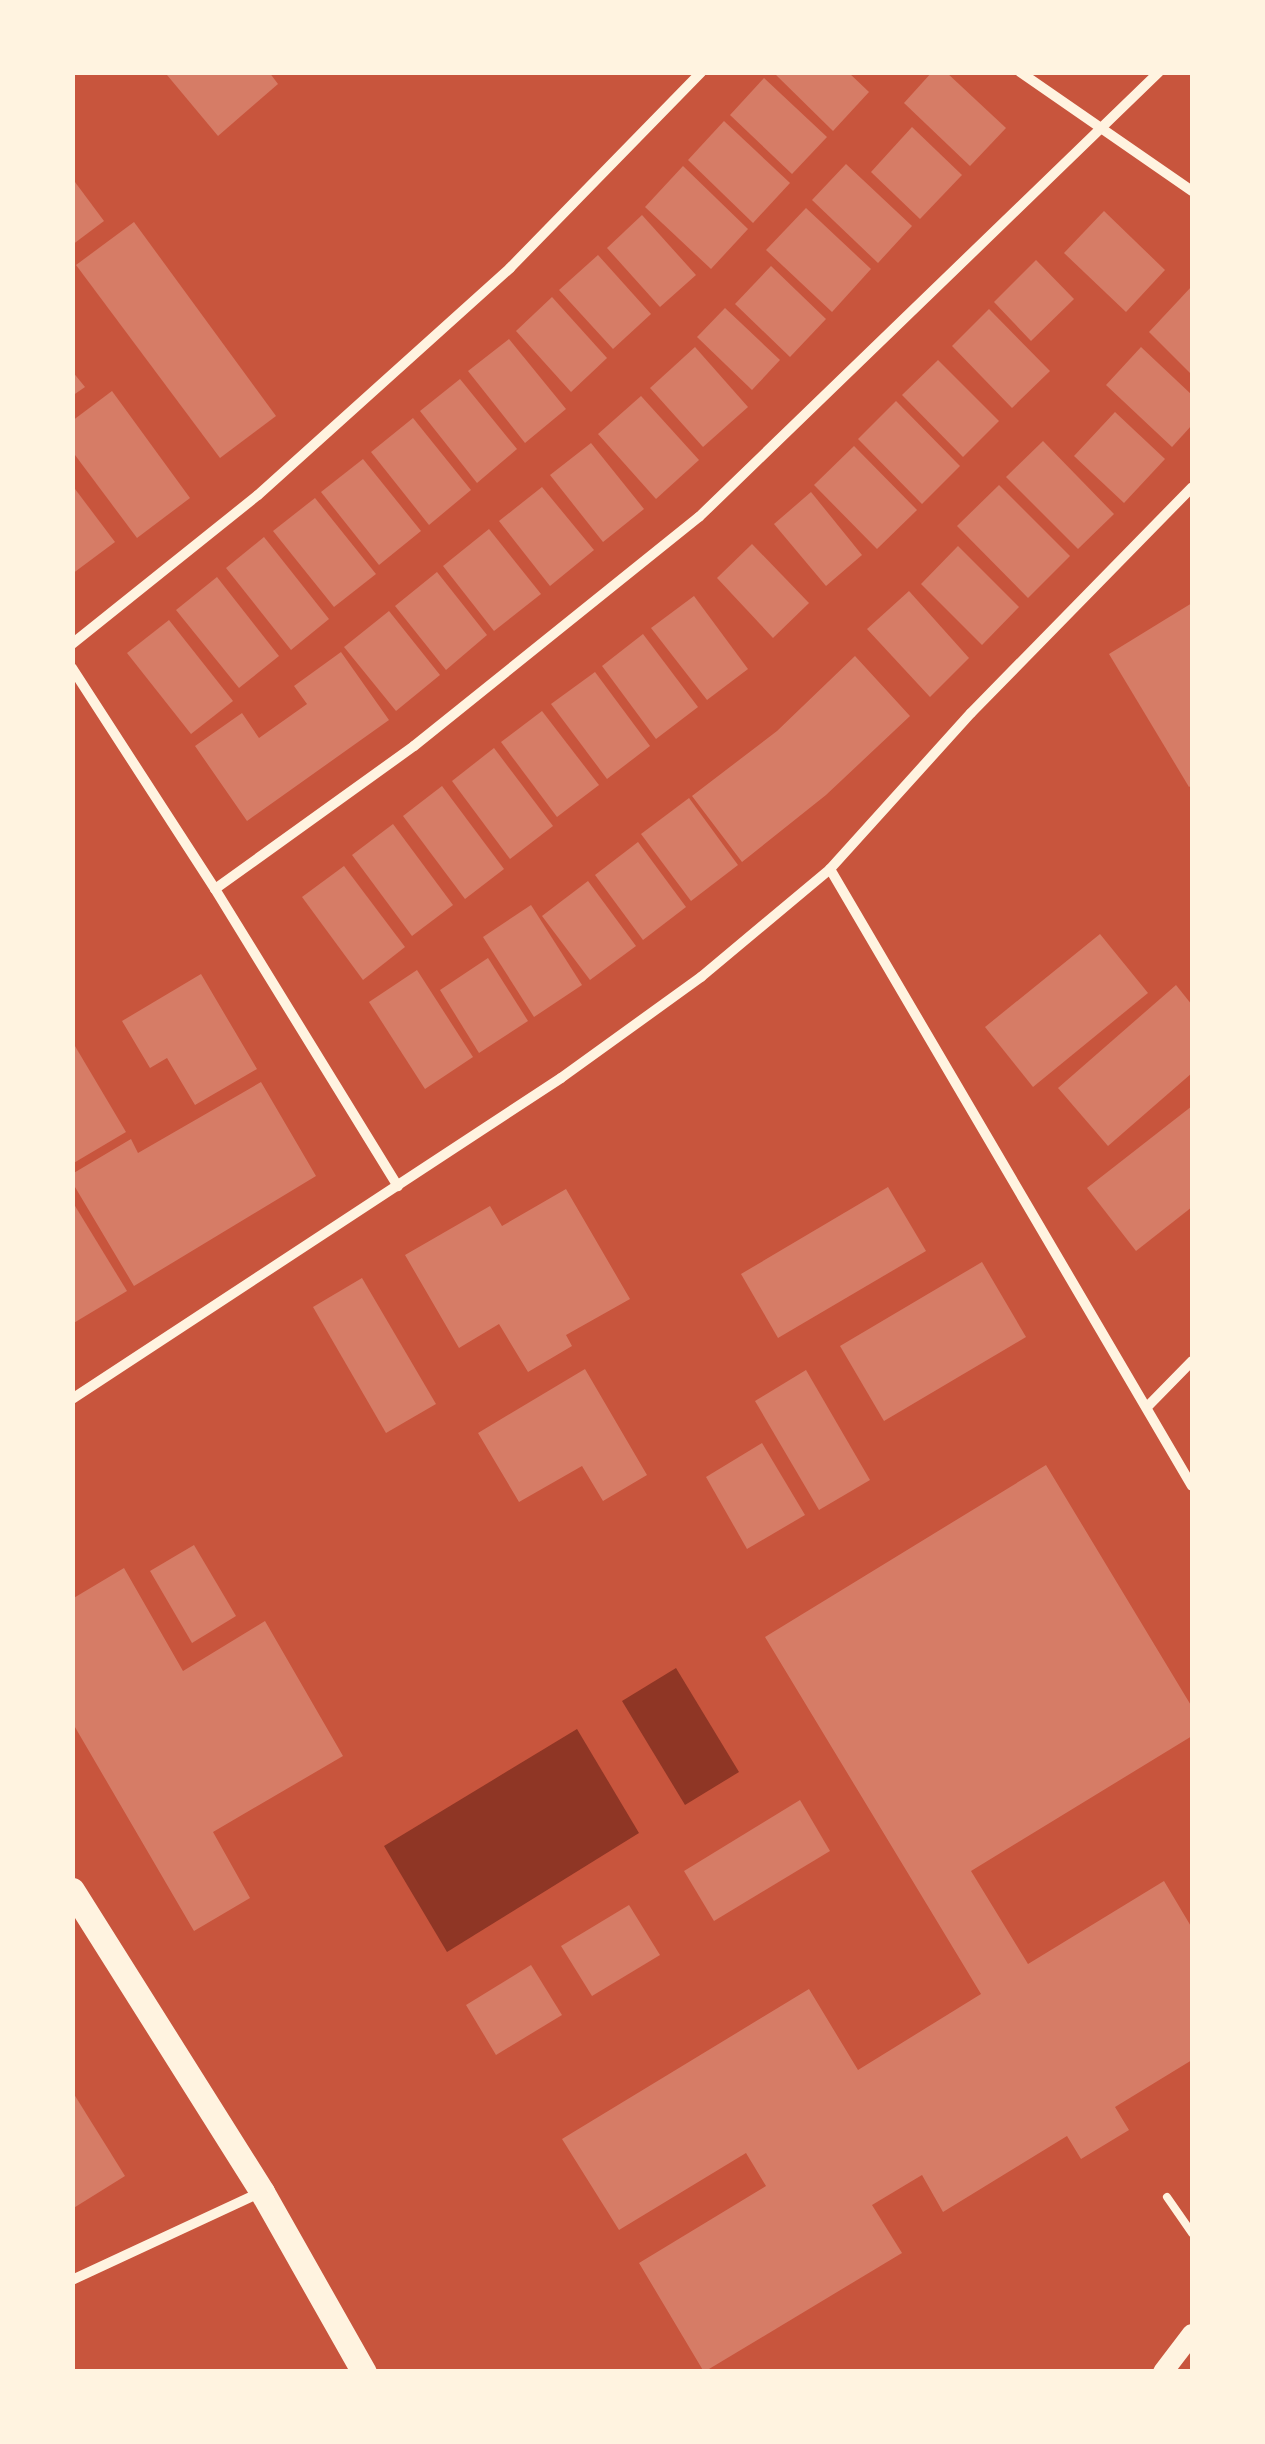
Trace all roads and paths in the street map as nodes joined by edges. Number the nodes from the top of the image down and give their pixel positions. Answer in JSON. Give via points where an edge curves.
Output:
{"nodes":[{"id":1,"x":701,"y":72,"type":"edge"},
{"id":2,"x":1020,"y":72,"type":"edge"},
{"id":3,"x":1159,"y":72,"type":"edge"},
{"id":4,"x":1102,"y":127,"type":"junction"},
{"id":5,"x":1192,"y":192,"type":"edge"},
{"id":6,"x":1192,"y":487,"type":"edge"},
{"id":7,"x":72,"y":644,"type":"edge"},
{"id":8,"x":72,"y":668,"type":"edge"},
{"id":9,"x":830,"y":869,"type":"junction"},
{"id":10,"x":215,"y":889,"type":"junction"},
{"id":11,"x":398,"y":1186,"type":"junction"},
{"id":12,"x":1192,"y":1361,"type":"edge"},
{"id":13,"x":72,"y":1399,"type":"edge"},
{"id":14,"x":1148,"y":1406,"type":"junction"},
{"id":15,"x":1192,"y":1486,"type":"edge"},
{"id":16,"x":72,"y":1890,"type":"edge"},
{"id":17,"x":262,"y":2192,"type":"junction"},
{"id":18,"x":1167,"y":2197,"type":"dead end"},
{"id":19,"x":1192,"y":2232,"type":"edge"},
{"id":20,"x":72,"y":2280,"type":"edge"},
{"id":21,"x":1192,"y":2334,"type":"edge"},
{"id":22,"x":364,"y":2372,"type":"edge"},
{"id":23,"x":1163,"y":2372,"type":"edge"}],
"edges":[{"from":1,"to":7,"type":"street","via":[[510,268],[258,495]]},
{"from":2,"to":4,"type":"street"},
{"from":3,"to":4,"type":"street"},
{"from":4,"to":5,"type":"street"},
{"from":4,"to":10,"type":"street","via":[[699,517],[414,746]]},
{"from":6,"to":9,"type":"street"},
{"from":8,"to":10,"type":"street"},
{"from":9,"to":11,"type":"street","via":[[561,1078]]},
{"from":9,"to":14,"type":"street"},
{"from":10,"to":11,"type":"street"},
{"from":11,"to":13,"type":"street"},
{"from":12,"to":14,"type":"street"},
{"from":14,"to":15,"type":"street"},
{"from":16,"to":17,"type":"main road"},
{"from":17,"to":20,"type":"street"},
{"from":17,"to":22,"type":"main road"},
{"from":18,"to":19,"type":"lane"},
{"from":21,"to":23,"type":"main road"}]}
